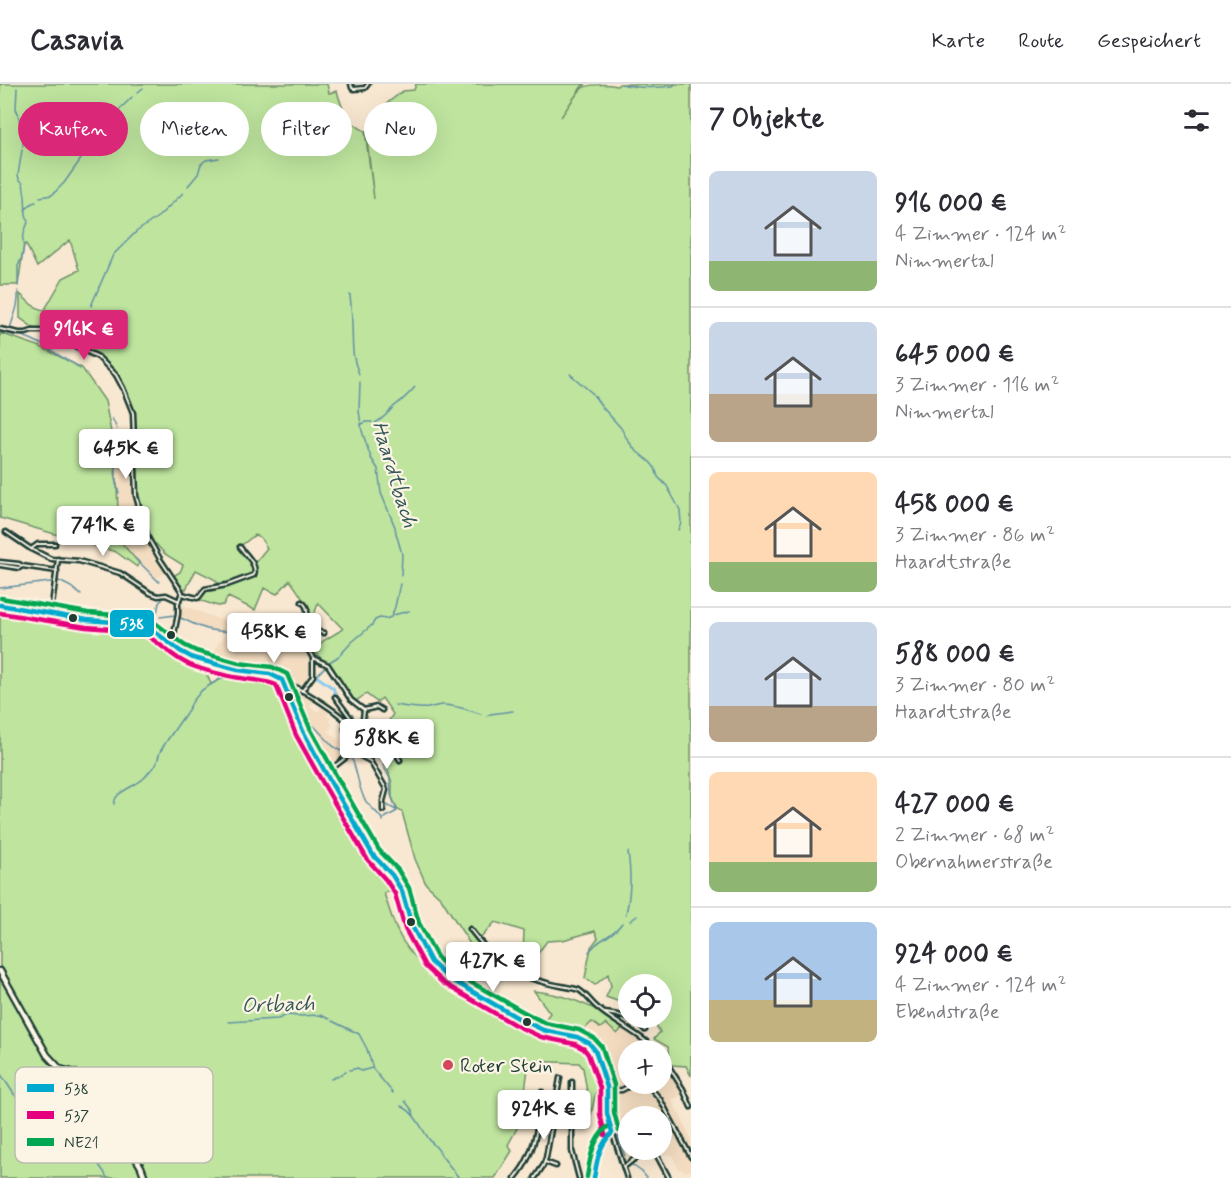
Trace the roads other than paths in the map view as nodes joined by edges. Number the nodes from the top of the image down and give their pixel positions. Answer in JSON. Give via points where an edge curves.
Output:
{"nodes":[{"id":1,"x":351,"y":84,"type":"edge"},
{"id":2,"x":368,"y":84,"type":"edge"},
{"id":3,"x":0,"y":329,"type":"edge"},
{"id":4,"x":6,"y":532,"type":"dead end"},
{"id":5,"x":55,"y":544,"type":"dead end"},
{"id":6,"x":240,"y":547,"type":"dead end"},
{"id":7,"x":31,"y":549,"type":"junction"},
{"id":8,"x":58,"y":559,"type":"junction"},
{"id":9,"x":0,"y":564,"type":"edge"},
{"id":10,"x":57,"y":571,"type":"junction"},
{"id":11,"x":182,"y":594,"type":"junction"},
{"id":12,"x":179,"y":601,"type":"junction"},
{"id":13,"x":302,"y":602,"type":"dead end"},
{"id":14,"x":0,"y":605,"type":"edge"},
{"id":15,"x":51,"y":614,"type":"junction"},
{"id":16,"x":304,"y":629,"type":"junction"},
{"id":17,"x":324,"y":633,"type":"dead end"},
{"id":18,"x":171,"y":644,"type":"junction"},
{"id":19,"x":314,"y":658,"type":"junction"},
{"id":20,"x":284,"y":683,"type":"junction"},
{"id":21,"x":302,"y":691,"type":"junction"},
{"id":22,"x":335,"y":697,"type":"dead end"},
{"id":23,"x":364,"y":710,"type":"junction"},
{"id":24,"x":382,"y":710,"type":"dead end"},
{"id":25,"x":346,"y":721,"type":"junction"},
{"id":26,"x":350,"y":754,"type":"junction"},
{"id":27,"x":400,"y":760,"type":"dead end"},
{"id":28,"x":326,"y":773,"type":"junction"},
{"id":29,"x":383,"y":810,"type":"dead end"},
{"id":30,"x":470,"y":929,"type":"dead end"},
{"id":31,"x":0,"y":971,"type":"edge"},
{"id":32,"x":604,"y":1013,"type":"junction"},
{"id":33,"x":645,"y":1030,"type":"dead end"},
{"id":34,"x":644,"y":1040,"type":"edge"},
{"id":35,"x":58,"y":1067,"type":"edge"},
{"id":36,"x":672,"y":1071,"type":"edge"},
{"id":37,"x":560,"y":1078,"type":"dead end"},
{"id":38,"x":572,"y":1082,"type":"dead end"},
{"id":39,"x":618,"y":1090,"type":"edge"},
{"id":40,"x":608,"y":1091,"type":"junction"},
{"id":41,"x":542,"y":1092,"type":"dead end"},
{"id":42,"x":656,"y":1094,"type":"edge"},
{"id":43,"x":691,"y":1107,"type":"edge"},
{"id":44,"x":612,"y":1133,"type":"junction"},
{"id":45,"x":679,"y":1135,"type":"junction"},
{"id":46,"x":675,"y":1138,"type":"tunnel mouth"},
{"id":47,"x":691,"y":1157,"type":"edge"},
{"id":48,"x":633,"y":1160,"type":"edge"},
{"id":49,"x":660,"y":1160,"type":"edge"},
{"id":50,"x":545,"y":1162,"type":"junction"},
{"id":51,"x":139,"y":1163,"type":"edge"},
{"id":52,"x":556,"y":1166,"type":"dead end"},
{"id":53,"x":624,"y":1167,"type":"junction"},
{"id":54,"x":145,"y":1178,"type":"edge"},
{"id":55,"x":515,"y":1178,"type":"edge"},
{"id":56,"x":535,"y":1178,"type":"edge"},
{"id":57,"x":579,"y":1178,"type":"edge"},
{"id":58,"x":594,"y":1178,"type":"edge"},
{"id":59,"x":627,"y":1178,"type":"edge"},
{"id":60,"x":669,"y":1178,"type":"edge"}],
"edges":[{"from":1,"to":2,"type":"street","via":[[354,89]]},
{"from":3,"to":11,"type":"street","via":[[19,333],[44,330],[99,357],[116,375],[133,413],[136,496],[148,538]]},
{"from":4,"to":7,"type":"street"},
{"from":5,"to":7,"type":"street","via":[[38,544]]},
{"from":6,"to":11,"type":"street","via":[[255,567],[254,575],[205,590],[196,598]]},
{"from":7,"to":8,"type":"street"},
{"from":8,"to":10,"type":"street"},
{"from":8,"to":12,"type":"street","via":[[120,573],[150,593]]},
{"from":9,"to":10,"type":"street"},
{"from":10,"to":15,"type":"street"},
{"from":11,"to":12,"type":"street"},
{"from":12,"to":18,"type":"street"},
{"from":13,"to":16,"type":"street","via":[[307,609]]},
{"from":14,"to":15,"type":"street"},
{"from":15,"to":18,"type":"street","via":[[141,624]]},
{"from":16,"to":17,"type":"street"},
{"from":16,"to":19,"type":"street","via":[[299,635]]},
{"from":18,"to":20,"type":"street","via":[[193,658],[270,674]]},
{"from":19,"to":21,"type":"street","via":[[313,676]]},
{"from":19,"to":23,"type":"street","via":[[328,665],[351,700]]},
{"from":20,"to":21,"type":"street"},
{"from":20,"to":28,"type":"street","via":[[303,731]]},
{"from":21,"to":25,"type":"street"},
{"from":22,"to":25,"type":"street","via":[[350,717]]},
{"from":23,"to":24,"type":"street"},
{"from":23,"to":27,"type":"street","via":[[363,719],[388,739]]},
{"from":25,"to":26,"type":"street"},
{"from":26,"to":28,"type":"street"},
{"from":26,"to":29,"type":"street","via":[[370,761],[386,790]]},
{"from":28,"to":40,"type":"street","via":[[373,855],[402,891],[412,926],[435,967],[518,1018],[543,1030],[587,1041],[595,1050]]},
{"from":30,"to":32,"type":"street","via":[[490,953],[513,971],[577,989]]},
{"from":31,"to":35,"type":"street","via":[[44,1051]]},
{"from":32,"to":33,"type":"street","via":[[631,1020]]},
{"from":32,"to":34,"type":"street"},
{"from":36,"to":43,"type":"street"},
{"from":37,"to":50,"type":"street"},
{"from":38,"to":57,"type":"street","via":[[572,1151]]},
{"from":39,"to":40,"type":"street"},
{"from":40,"to":44,"type":"street","via":[[607,1113]]},
{"from":41,"to":55,"type":"street","via":[[530,1154]]},
{"from":42,"to":45,"type":"street"},
{"from":44,"to":53,"type":"street"},
{"from":44,"to":58,"type":"street","via":[[599,1152]]},
{"from":45,"to":46,"type":"street"},
{"from":45,"to":47,"type":"street"},
{"from":48,"to":53,"type":"street"},
{"from":49,"to":60,"type":"street"},
{"from":50,"to":52,"type":"street"},
{"from":50,"to":56,"type":"street"},
{"from":51,"to":54,"type":"street"},
{"from":53,"to":59,"type":"street"}]}
